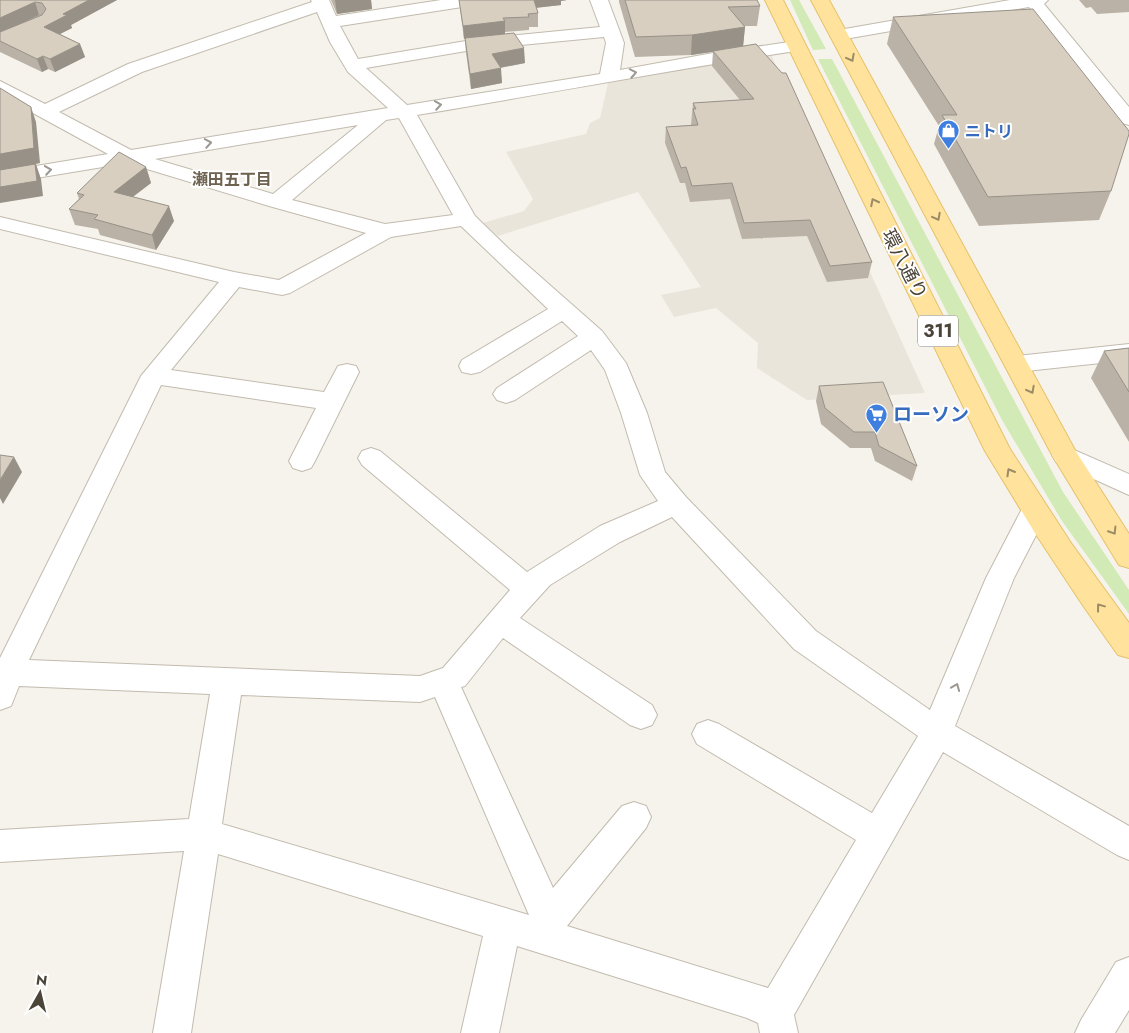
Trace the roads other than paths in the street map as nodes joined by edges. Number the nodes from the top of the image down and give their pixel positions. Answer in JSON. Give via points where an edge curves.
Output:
{"nodes":[{"id":1,"x":475,"y":0,"type":"edge"},
{"id":2,"x":599,"y":0,"type":"edge"},
{"id":3,"x":774,"y":0,"type":"edge"},
{"id":4,"x":820,"y":0,"type":"edge"},
{"id":5,"x":1035,"y":0,"type":"edge"},
{"id":6,"x":325,"y":9,"type":"edge"},
{"id":7,"x":610,"y":31,"type":"junction"},
{"id":8,"x":839,"y":35,"type":"junction"},
{"id":9,"x":796,"y":46,"type":"junction"},
{"id":10,"x":353,"y":65,"type":"junction"},
{"id":11,"x":609,"y":78,"type":"junction"},
{"id":12,"x":0,"y":87,"type":"edge"},
{"id":13,"x":405,"y":111,"type":"junction"},
{"id":14,"x":45,"y":112,"type":"junction"},
{"id":15,"x":376,"y":116,"type":"junction"},
{"id":16,"x":1129,"y":118,"type":"edge"},
{"id":17,"x":128,"y":156,"type":"junction"},
{"id":18,"x":0,"y":178,"type":"edge"},
{"id":19,"x":276,"y":202,"type":"junction"},
{"id":20,"x":466,"y":219,"type":"junction"},
{"id":21,"x":0,"y":223,"type":"edge"},
{"id":22,"x":385,"y":231,"type":"junction"},
{"id":23,"x":234,"y":280,"type":"junction"},
{"id":24,"x":563,"y":310,"type":"junction"},
{"id":25,"x":594,"y":337,"type":"junction"},
{"id":26,"x":1129,"y":352,"type":"edge"},
{"id":27,"x":1017,"y":364,"type":"junction"},
{"id":28,"x":471,"y":366,"type":"dead end"},
{"id":29,"x":347,"y":372,"type":"dead end"},
{"id":30,"x":153,"y":376,"type":"junction"},
{"id":31,"x":506,"y":394,"type":"dead end"},
{"id":32,"x":332,"y":402,"type":"junction"},
{"id":33,"x":1066,"y":455,"type":"junction"},
{"id":34,"x":371,"y":458,"type":"dead end"},
{"id":35,"x":302,"y":462,"type":"dead end"},
{"id":36,"x":1129,"y":485,"type":"edge"},
{"id":37,"x":676,"y":504,"type":"junction"},
{"id":38,"x":1034,"y":512,"type":"junction"},
{"id":39,"x":1129,"y":557,"type":"edge"},
{"id":40,"x":529,"y":590,"type":"junction"},
{"id":41,"x":500,"y":620,"type":"junction"},
{"id":42,"x":1129,"y":646,"type":"edge"},
{"id":43,"x":3,"y":681,"type":"edge"},
{"id":44,"x":228,"y":681,"type":"junction"},
{"id":45,"x":443,"y":681,"type":"junction"},
{"id":46,"x":642,"y":715,"type":"dead end"},
{"id":47,"x":938,"y":732,"type":"junction"},
{"id":48,"x":708,"y":734,"type":"dead end"},
{"id":49,"x":634,"y":817,"type":"dead end"},
{"id":50,"x":204,"y":834,"type":"junction"},
{"id":51,"x":877,"y":834,"type":"junction"},
{"id":52,"x":1129,"y":844,"type":"edge"},
{"id":53,"x":0,"y":846,"type":"edge"},
{"id":54,"x":502,"y":926,"type":"junction"},
{"id":55,"x":549,"y":930,"type":"junction"},
{"id":56,"x":1129,"y":975,"type":"edge"},
{"id":57,"x":777,"y":1022,"type":"edge"},
{"id":58,"x":172,"y":1033,"type":"edge"},
{"id":59,"x":480,"y":1033,"type":"edge"},
{"id":60,"x":1094,"y":1033,"type":"edge"}],
"edges":[{"from":1,"to":6,"type":"street"},
{"from":2,"to":7,"type":"street"},
{"from":3,"to":9,"type":"main road","name":"環八通り","number":"311"},
{"from":4,"to":8,"type":"main road"},
{"from":5,"to":8,"type":"street"},
{"from":5,"to":16,"type":"street"},
{"from":6,"to":10,"type":"street"},
{"from":6,"to":14,"type":"street","via":[[135,68]]},
{"from":7,"to":10,"type":"street","via":[[478,44]]},
{"from":7,"to":11,"type":"street","via":[[615,43]]},
{"from":8,"to":27,"type":"main road","one_way":true},
{"from":11,"to":9,"type":"street","one_way":true},
{"from":38,"to":9,"type":"main road","name":"環八通り","number":"311","one_way":true,"via":[[998,452]]},
{"from":10,"to":13,"type":"street"},
{"from":13,"to":11,"type":"street","one_way":true},
{"from":12,"to":14,"type":"street"},
{"from":13,"to":15,"type":"street"},
{"from":13,"to":20,"type":"street"},
{"from":14,"to":17,"type":"street"},
{"from":17,"to":15,"type":"street","one_way":true},
{"from":15,"to":19,"type":"street","via":[[377,119]]},
{"from":18,"to":17,"type":"street","one_way":true},
{"from":17,"to":19,"type":"street"},
{"from":19,"to":22,"type":"street"},
{"from":20,"to":22,"type":"street"},
{"from":20,"to":24,"type":"street"},
{"from":21,"to":23,"type":"street"},
{"from":22,"to":23,"type":"street","via":[[282,288]]},
{"from":23,"to":30,"type":"street"},
{"from":24,"to":25,"type":"street"},
{"from":24,"to":28,"type":"street"},
{"from":25,"to":31,"type":"street"},
{"from":25,"to":37,"type":"street","via":[[617,369],[653,475]]},
{"from":26,"to":27,"type":"street"},
{"from":27,"to":33,"type":"main road","one_way":true},
{"from":29,"to":32,"type":"street"},
{"from":30,"to":32,"type":"street"},
{"from":30,"to":43,"type":"street"},
{"from":32,"to":35,"type":"street"},
{"from":33,"to":36,"type":"street"},
{"from":33,"to":39,"type":"main road","one_way":true},
{"from":34,"to":40,"type":"street"},
{"from":37,"to":40,"type":"street","via":[[610,534],[540,578]]},
{"from":37,"to":47,"type":"street","via":[[805,640]]},
{"from":42,"to":38,"type":"main road","name":"環八通り","number":"311","one_way":true},
{"from":47,"to":38,"type":"street","one_way":true,"via":[[1000,578]]},
{"from":40,"to":41,"type":"street"},
{"from":41,"to":45,"type":"street","via":[[454,677]]},
{"from":41,"to":46,"type":"street"},
{"from":43,"to":44,"type":"street"},
{"from":44,"to":45,"type":"street","via":[[420,689]]},
{"from":44,"to":50,"type":"street"},
{"from":45,"to":55,"type":"street"},
{"from":47,"to":51,"type":"street"},
{"from":47,"to":52,"type":"street"},
{"from":48,"to":51,"type":"street"},
{"from":49,"to":55,"type":"street"},
{"from":50,"to":53,"type":"street"},
{"from":50,"to":54,"type":"street"},
{"from":50,"to":58,"type":"street"},
{"from":51,"to":57,"type":"street"},
{"from":54,"to":55,"type":"street"},
{"from":54,"to":59,"type":"street"},
{"from":55,"to":57,"type":"street","via":[[754,1001]]},
{"from":56,"to":60,"type":"street"}]}
